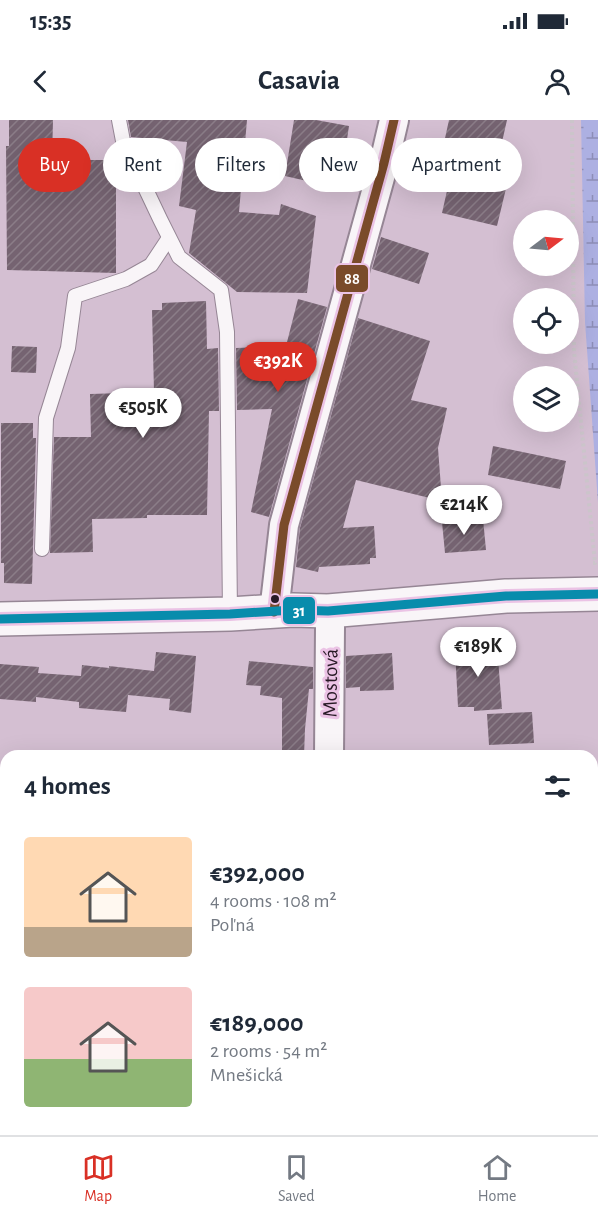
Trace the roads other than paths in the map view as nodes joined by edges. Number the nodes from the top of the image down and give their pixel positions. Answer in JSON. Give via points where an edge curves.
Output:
{"nodes":[{"id":1,"x":119,"y":120,"type":"edge"},
{"id":2,"x":394,"y":120,"type":"edge"},
{"id":3,"x":169,"y":238,"type":"junction"},
{"id":4,"x":42,"y":549,"type":"dead end"},
{"id":5,"x":596,"y":578,"type":"edge"},
{"id":6,"x":328,"y":611,"type":"junction"},
{"id":7,"x":273,"y":612,"type":"junction"},
{"id":8,"x":231,"y":614,"type":"junction"},
{"id":9,"x":0,"y":619,"type":"edge"},
{"id":10,"x":329,"y":750,"type":"edge"}],
"edges":[{"from":1,"to":3,"type":"lane","via":[[123,141]]},
{"from":2,"to":7,"type":"street","via":[[284,525]]},
{"from":3,"to":4,"type":"lane","via":[[150,266],[126,279],[75,296],[68,348],[46,418]]},
{"from":3,"to":8,"type":"lane","via":[[179,257],[221,290],[227,332]]},
{"from":5,"to":6,"type":"street","via":[[564,596],[506,596]]},
{"from":6,"to":7,"type":"street"},
{"from":6,"to":10,"type":"street","name":"Mostová"},
{"from":7,"to":8,"type":"street"},
{"from":8,"to":9,"type":"street"}]}
